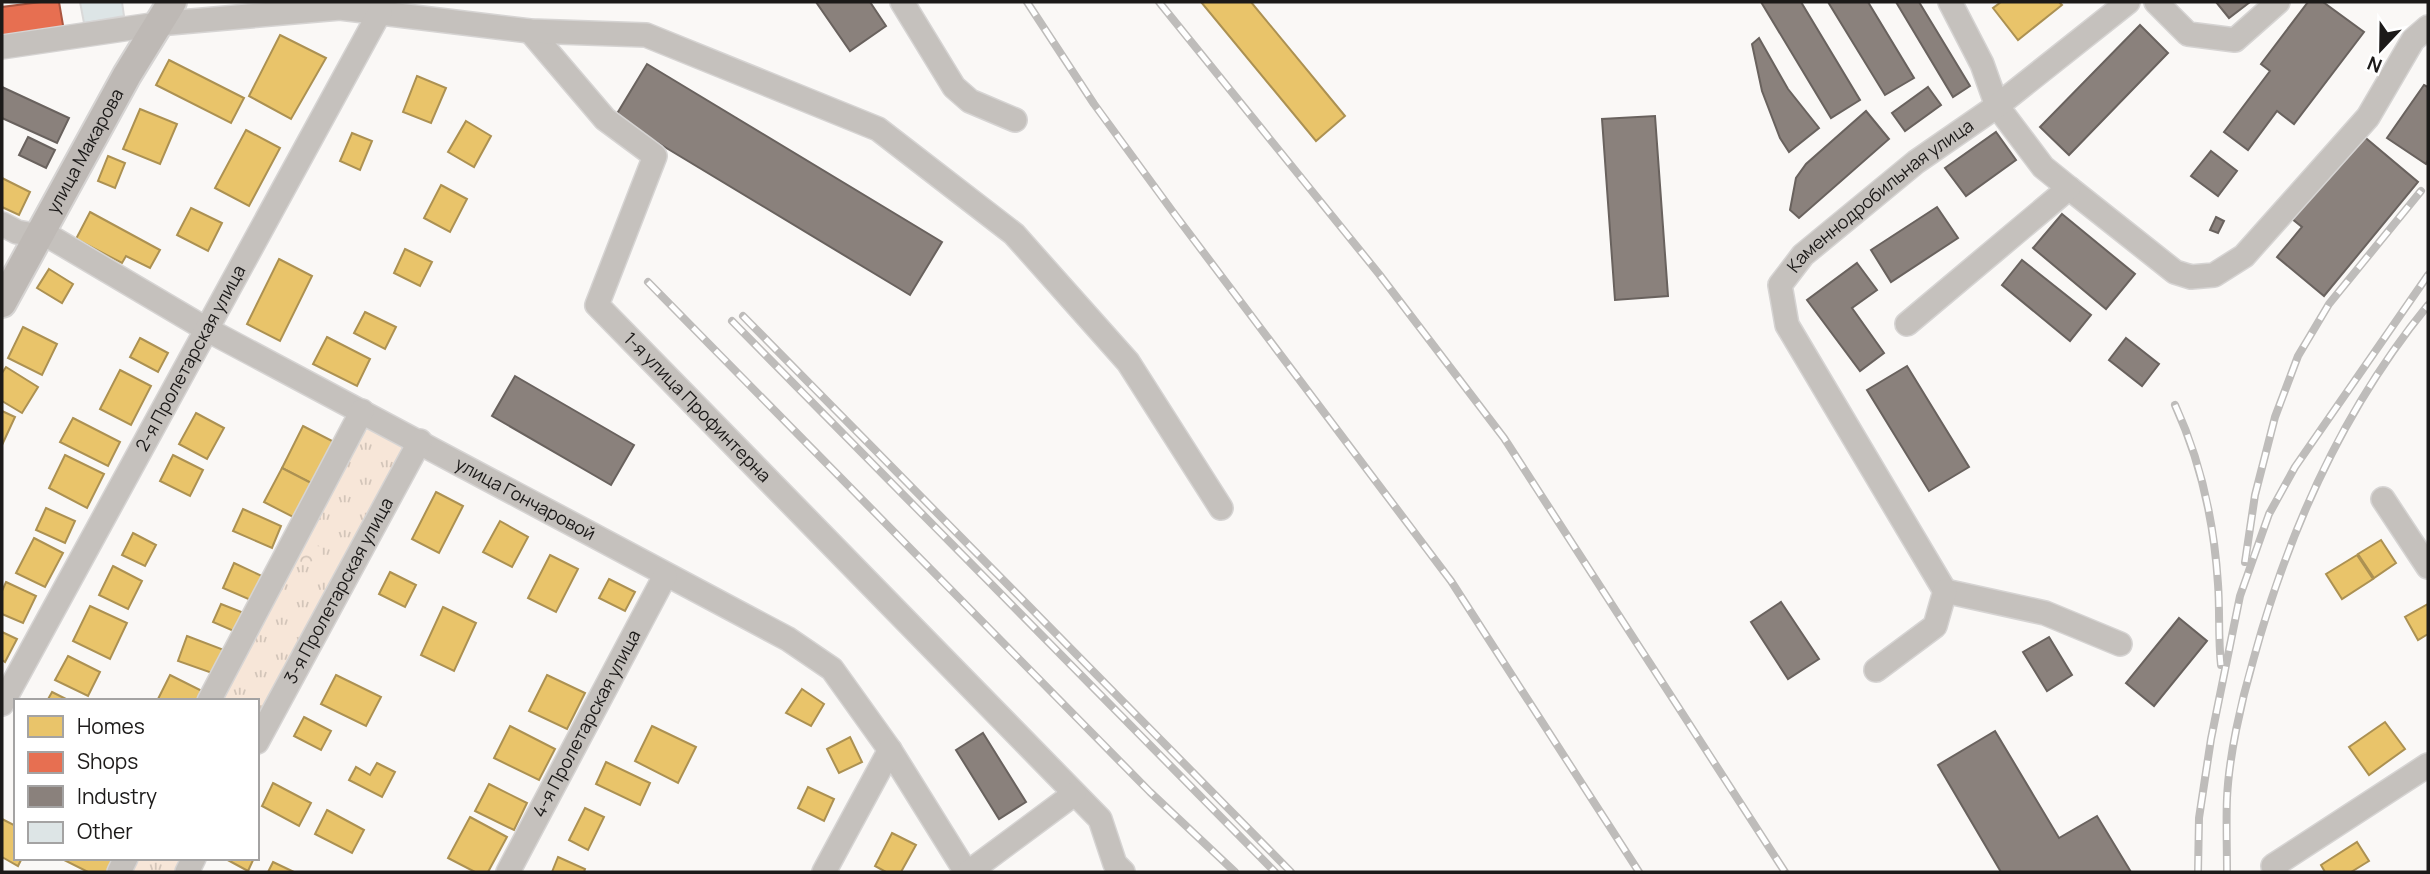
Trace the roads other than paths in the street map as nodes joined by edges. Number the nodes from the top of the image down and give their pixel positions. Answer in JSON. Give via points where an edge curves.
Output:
{"nodes":[{"id":1,"x":902,"y":2,"type":"edge"},
{"id":2,"x":1950,"y":2,"type":"edge"},
{"id":3,"x":2128,"y":2,"type":"edge"},
{"id":4,"x":2156,"y":2,"type":"edge"},
{"id":5,"x":2278,"y":2,"type":"edge"},
{"id":6,"x":380,"y":12,"type":"junction"},
{"id":7,"x":165,"y":13,"type":"edge"},
{"id":8,"x":2428,"y":27,"type":"edge"},
{"id":9,"x":530,"y":31,"type":"junction"},
{"id":10,"x":2,"y":47,"type":"edge"},
{"id":11,"x":1997,"y":106,"type":"junction"},
{"id":12,"x":1015,"y":120,"type":"dead end"},
{"id":13,"x":2069,"y":188,"type":"junction"},
{"id":14,"x":2,"y":224,"type":"edge"},
{"id":15,"x":38,"y":236,"type":"junction"},
{"id":16,"x":2,"y":303,"type":"edge"},
{"id":17,"x":1907,"y":324,"type":"dead end"},
{"id":18,"x":206,"y":329,"type":"junction"},
{"id":19,"x":362,"y":411,"type":"junction"},
{"id":20,"x":420,"y":441,"type":"junction"},
{"id":21,"x":2384,"y":499,"type":"dead end"},
{"id":22,"x":1221,"y":508,"type":"dead end"},
{"id":23,"x":2428,"y":567,"type":"edge"},
{"id":24,"x":665,"y":576,"type":"junction"},
{"id":25,"x":1945,"y":591,"type":"junction"},
{"id":26,"x":2120,"y":644,"type":"dead end"},
{"id":27,"x":1876,"y":670,"type":"dead end"},
{"id":28,"x":210,"y":699,"type":"edge"},
{"id":29,"x":2,"y":704,"type":"edge"},
{"id":30,"x":259,"y":738,"type":"edge"},
{"id":31,"x":890,"y":750,"type":"junction"},
{"id":32,"x":2428,"y":765,"type":"edge"},
{"id":33,"x":1074,"y":794,"type":"junction"},
{"id":34,"x":2275,"y":869,"type":"edge"},
{"id":35,"x":508,"y":872,"type":"edge"},
{"id":36,"x":824,"y":872,"type":"edge"},
{"id":37,"x":967,"y":872,"type":"edge"},
{"id":38,"x":1123,"y":872,"type":"edge"}],
"edges":[{"from":1,"to":12,"type":"street","via":[[954,87],[970,101]]},
{"from":2,"to":11,"type":"street","via":[[1982,64]]},
{"from":3,"to":11,"type":"street","name":"Каменнодробильная улица"},
{"from":4,"to":5,"type":"street","via":[[2188,34],[2235,40]]},
{"from":6,"to":7,"type":"street","via":[[340,8]]},
{"from":6,"to":9,"type":"street"},
{"from":6,"to":18,"type":"street","name":"2-я Пролетарская улица"},
{"from":7,"to":10,"type":"street"},
{"from":7,"to":15,"type":"main road","name":"улица Макарова"},
{"from":8,"to":13,"type":"street","via":[[2413,40],[2368,117],[2244,256],[2214,275],[2191,277],[2175,272]]},
{"from":9,"to":22,"type":"street","via":[[646,35],[878,129],[1014,234],[1128,362]]},
{"from":9,"to":33,"type":"street","name":"1-я улица Профинтерна","via":[[605,119],[655,156],[597,305]]},
{"from":11,"to":13,"type":"street","via":[[2043,167]]},
{"from":11,"to":25,"type":"street","name":"Каменнодробильная улица","via":[[1916,162],[1823,238],[1780,285],[1787,325]]},
{"from":13,"to":17,"type":"street"},
{"from":14,"to":15,"type":"street","name":"улица Гончаровой"},
{"from":15,"to":16,"type":"main road","name":"улица Макарова"},
{"from":15,"to":18,"type":"street","name":"улица Гончаровой","via":[[52,237]]},
{"from":18,"to":19,"type":"street","name":"улица Гончаровой"},
{"from":18,"to":29,"type":"street","name":"2-я Пролетарская улица"},
{"from":19,"to":20,"type":"street","name":"улица Гончаровой"},
{"from":19,"to":28,"type":"street"},
{"from":20,"to":24,"type":"street","name":"улица Гончаровой"},
{"from":20,"to":30,"type":"street","name":"3-я Пролетарская улица"},
{"from":21,"to":23,"type":"street"},
{"from":24,"to":31,"type":"street","name":"улица Гончаровой","via":[[788,639],[832,669]]},
{"from":24,"to":35,"type":"street","name":"4-я Пролетарская улица"},
{"from":25,"to":26,"type":"street","via":[[2045,613]]},
{"from":25,"to":27,"type":"street","via":[[1934,626]]},
{"from":31,"to":36,"type":"street"},
{"from":31,"to":37,"type":"street","name":"улица Гончаровой"},
{"from":32,"to":34,"type":"street"},
{"from":33,"to":37,"type":"street"},
{"from":33,"to":38,"type":"street","name":"1-я улица Профинтерна","via":[[1100,819],[1115,864]]}]}
